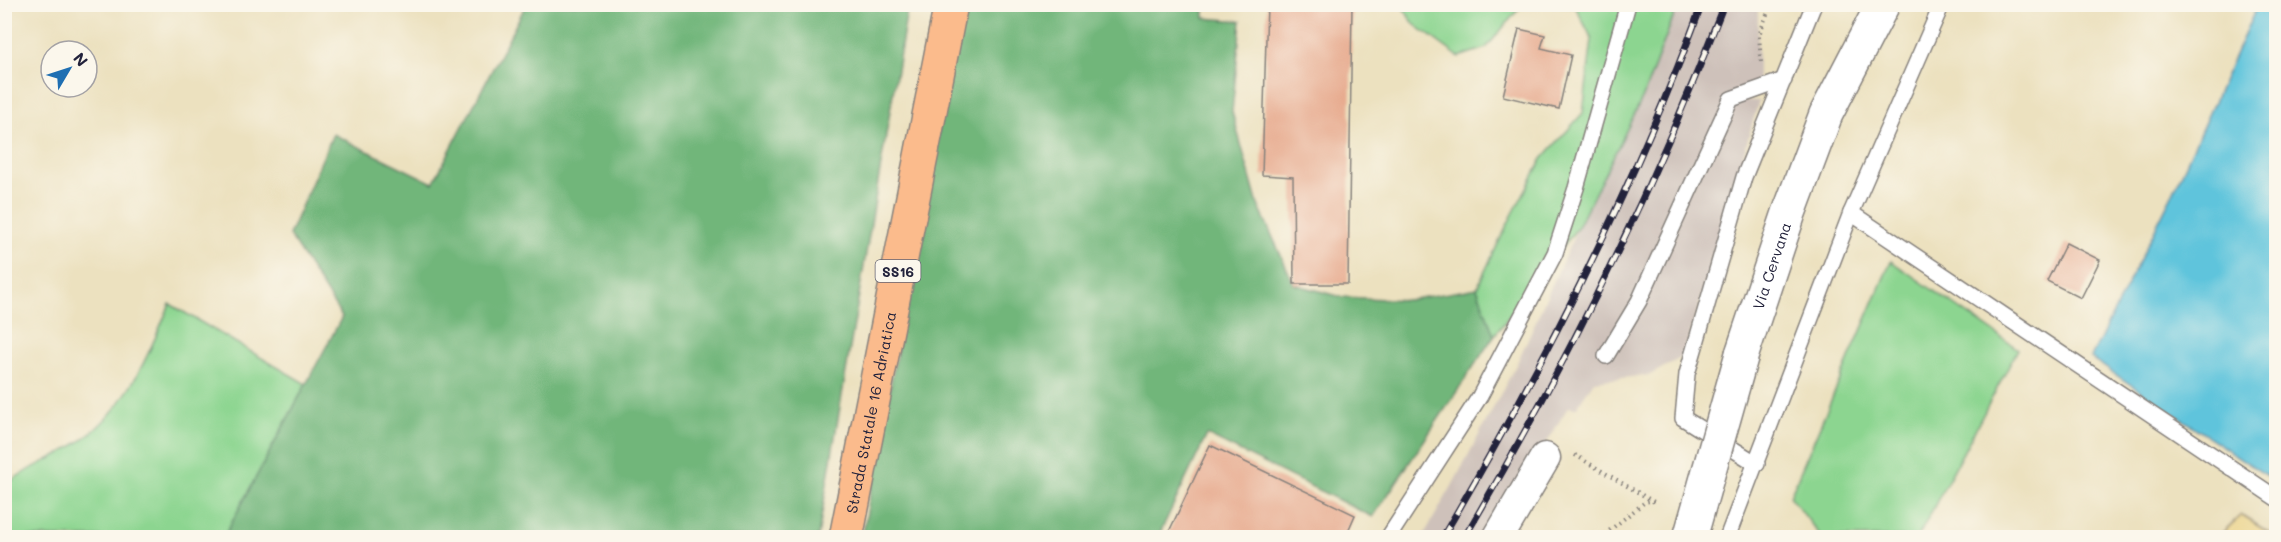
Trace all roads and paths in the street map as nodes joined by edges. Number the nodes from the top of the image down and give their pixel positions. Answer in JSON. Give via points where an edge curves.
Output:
{"nodes":[{"id":1,"x":951,"y":4,"type":"edge"},
{"id":2,"x":1628,"y":4,"type":"edge"},
{"id":3,"x":1771,"y":4,"type":"edge"},
{"id":4,"x":1814,"y":4,"type":"edge"},
{"id":5,"x":1883,"y":4,"type":"edge"},
{"id":6,"x":1942,"y":4,"type":"edge"},
{"id":7,"x":1759,"y":35,"type":"dead end"},
{"id":8,"x":1784,"y":80,"type":"junction"},
{"id":9,"x":1851,"y":213,"type":"junction"},
{"id":10,"x":1606,"y":356,"type":"dead end"},
{"id":11,"x":1556,"y":454,"type":"joint"},
{"id":12,"x":1757,"y":464,"type":"junction"},
{"id":13,"x":2277,"y":498,"type":"edge"},
{"id":14,"x":846,"y":537,"type":"edge"},
{"id":15,"x":1388,"y":537,"type":"edge"},
{"id":16,"x":1498,"y":537,"type":"edge"},
{"id":17,"x":1600,"y":537,"type":"edge"},
{"id":18,"x":1690,"y":537,"type":"edge"},
{"id":19,"x":1727,"y":537,"type":"edge"}],
"edges":[{"from":1,"to":14,"type":"main road","name":"Strada Statale 16 Adriatica","number":"SS16"},
{"from":2,"to":15,"type":"lane","via":[[1555,253],[1480,396]]},
{"from":3,"to":7,"type":"path"},
{"from":4,"to":8,"type":"lane"},
{"from":5,"to":18,"type":"street","name":"Via Cervana","bridge":true,"via":[[1826,114],[1789,213],[1742,354]]},
{"from":6,"to":9,"type":"lane"},
{"from":8,"to":10,"type":"lane","via":[[1731,99],[1639,301]]},
{"from":8,"to":12,"type":"lane","via":[[1744,177],[1724,240],[1688,374],[1683,418]]},
{"from":9,"to":12,"type":"lane"},
{"from":9,"to":13,"type":"lane"},
{"from":11,"to":16,"type":"street"},
{"from":11,"to":17,"type":"path","via":[[1654,502],[1645,502]]},
{"from":12,"to":19,"type":"lane"}]}
